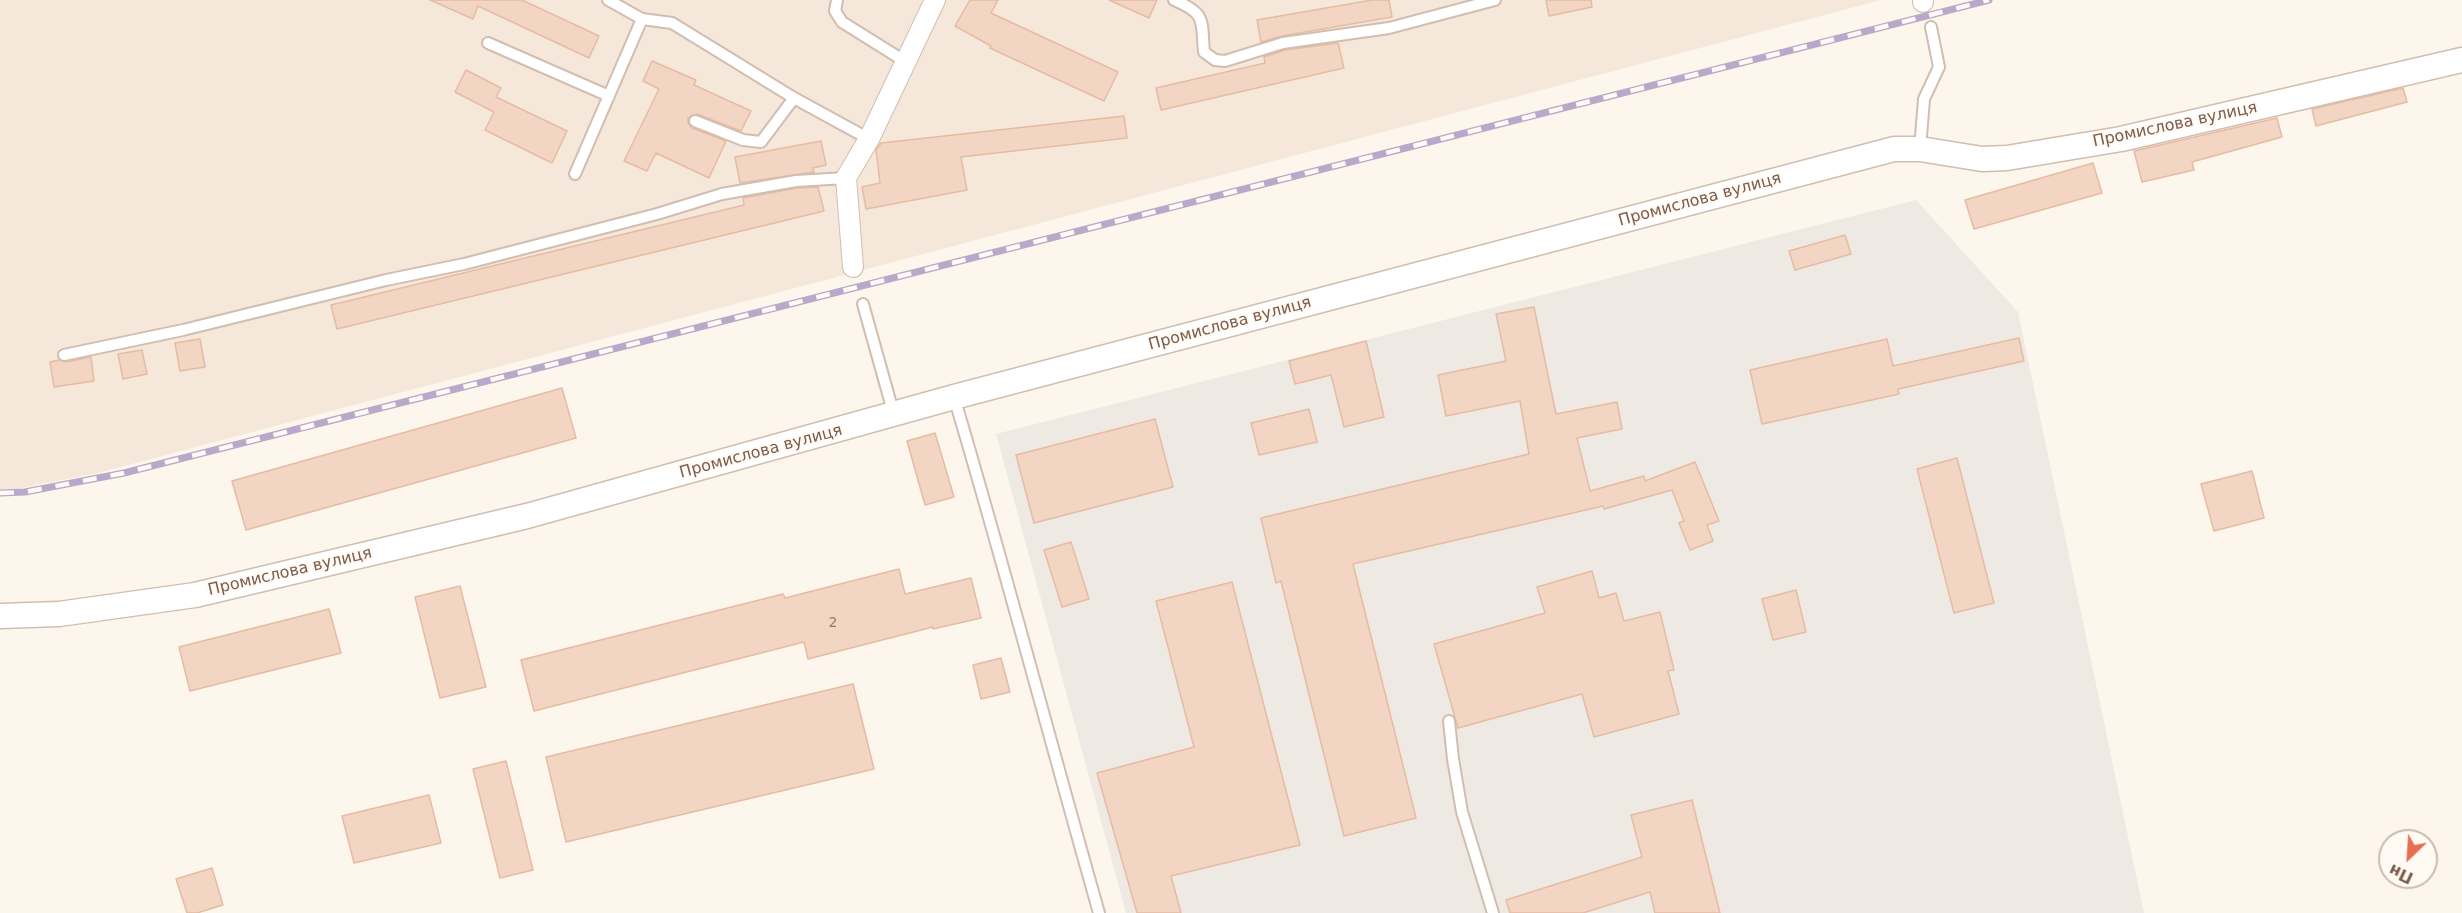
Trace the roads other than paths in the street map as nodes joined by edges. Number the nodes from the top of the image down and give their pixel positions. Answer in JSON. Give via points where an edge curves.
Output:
{"nodes":[{"id":1,"x":608,"y":0,"type":"edge"},
{"id":2,"x":837,"y":0,"type":"edge"},
{"id":3,"x":935,"y":0,"type":"edge"},
{"id":4,"x":1174,"y":0,"type":"edge"},
{"id":5,"x":1496,"y":0,"type":"edge"},
{"id":6,"x":642,"y":19,"type":"junction"},
{"id":7,"x":1931,"y":27,"type":"dead end"},
{"id":8,"x":488,"y":43,"type":"dead end"},
{"id":9,"x":2462,"y":60,"type":"edge"},
{"id":10,"x":906,"y":62,"type":"junction"},
{"id":11,"x":609,"y":96,"type":"junction"},
{"id":12,"x":794,"y":98,"type":"junction"},
{"id":13,"x":695,"y":121,"type":"dead end"},
{"id":14,"x":869,"y":139,"type":"junction"},
{"id":15,"x":1920,"y":149,"type":"junction"},
{"id":16,"x":575,"y":174,"type":"dead end"},
{"id":17,"x":846,"y":178,"type":"junction"},
{"id":18,"x":853,"y":267,"type":"dead end"},
{"id":19,"x":863,"y":304,"type":"dead end"},
{"id":20,"x":64,"y":355,"type":"dead end"},
{"id":21,"x":954,"y":397,"type":"junction"},
{"id":22,"x":894,"y":415,"type":"junction"},
{"id":23,"x":0,"y":616,"type":"edge"},
{"id":24,"x":1449,"y":721,"type":"dead end"},
{"id":25,"x":1099,"y":913,"type":"edge"},
{"id":26,"x":1493,"y":913,"type":"edge"}],
"edges":[{"from":1,"to":6,"type":"lane"},
{"from":2,"to":10,"type":"lane","via":[[835,11],[842,22]]},
{"from":3,"to":10,"type":"street"},
{"from":4,"to":5,"type":"lane","via":[[1191,6],[1197,13],[1202,22],[1204,52],[1215,60],[1283,43],[1389,28]]},
{"from":6,"to":11,"type":"lane"},
{"from":6,"to":12,"type":"lane","via":[[672,22]]},
{"from":7,"to":15,"type":"lane","via":[[1939,67],[1924,99]]},
{"from":8,"to":11,"type":"lane"},
{"from":9,"to":15,"type":"street","name":"Промислова вулиця","via":[[2121,139],[2007,158],[1982,159]]},
{"from":10,"to":14,"type":"street"},
{"from":11,"to":16,"type":"lane"},
{"from":12,"to":13,"type":"lane","via":[[761,142],[743,140]]},
{"from":12,"to":14,"type":"lane"},
{"from":14,"to":17,"type":"street"},
{"from":15,"to":21,"type":"street","name":"Промислова вулиця","via":[[1894,149]]},
{"from":17,"to":18,"type":"street"},
{"from":17,"to":20,"type":"lane","via":[[796,181],[722,194],[464,264]]},
{"from":19,"to":22,"type":"lane"},
{"from":21,"to":22,"type":"street","name":"Промислова вулиця"},
{"from":21,"to":25,"type":"lane"},
{"from":22,"to":23,"type":"street","name":"Промислова вулиця","via":[[527,516],[195,595],[59,614]]},
{"from":24,"to":26,"type":"lane","via":[[1462,812]]}]}
